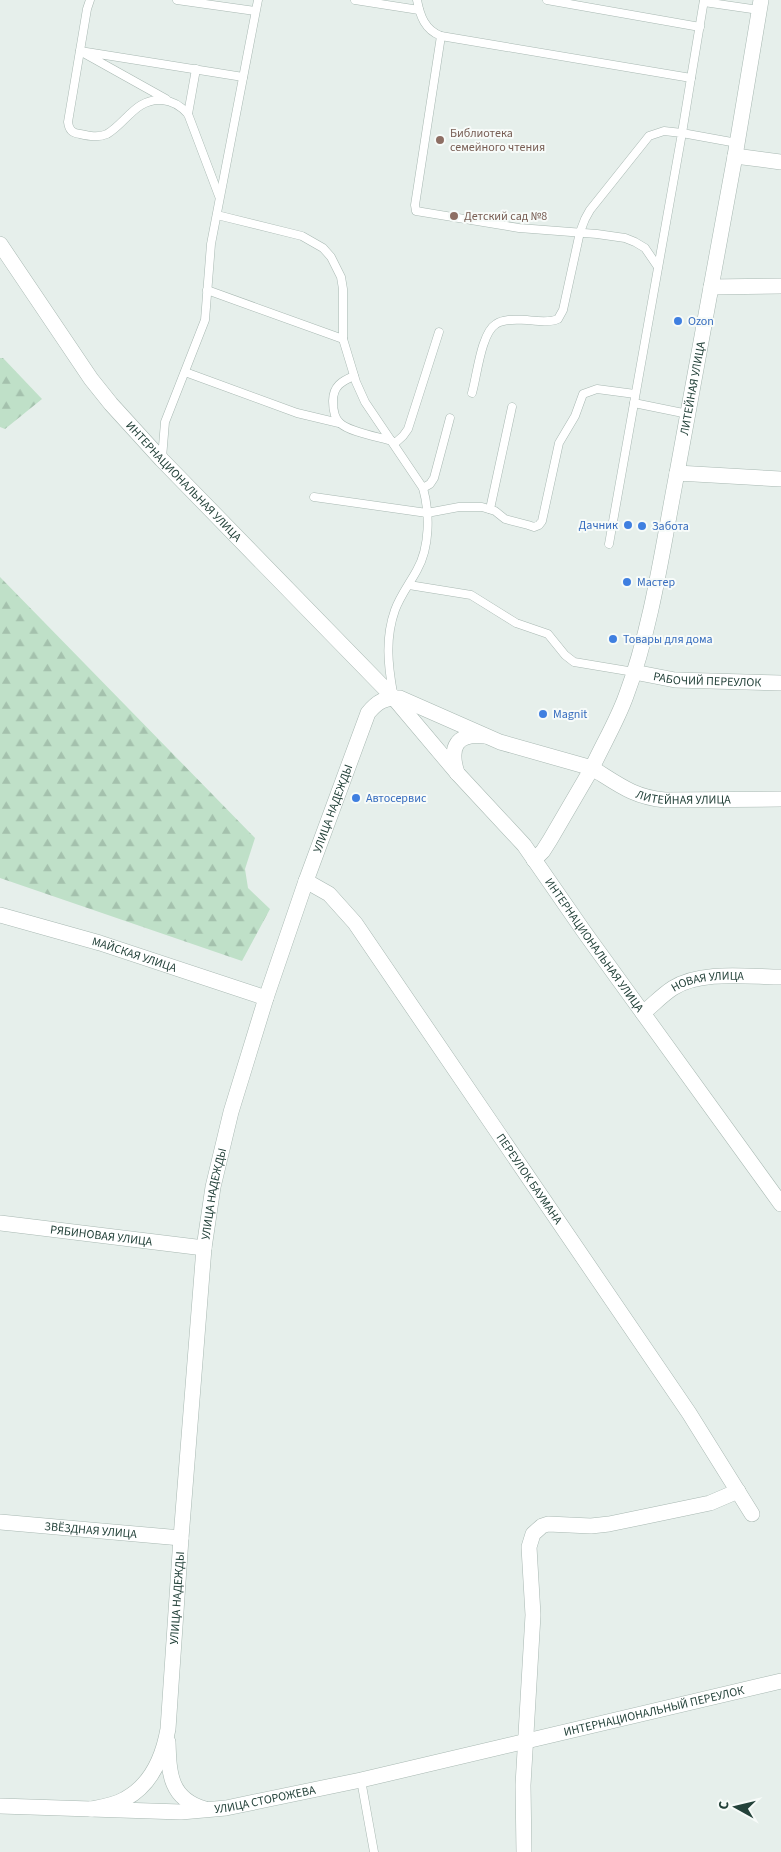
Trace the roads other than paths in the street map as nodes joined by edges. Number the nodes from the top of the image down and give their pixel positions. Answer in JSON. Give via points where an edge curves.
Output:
{"nodes":[{"id":1,"x":90,"y":0,"type":"edge"},
{"id":2,"x":177,"y":0,"type":"edge"},
{"id":3,"x":258,"y":0,"type":"edge"},
{"id":4,"x":355,"y":0,"type":"edge"},
{"id":5,"x":418,"y":0,"type":"edge"},
{"id":6,"x":548,"y":0,"type":"edge"},
{"id":7,"x":704,"y":1,"type":"edge"},
{"id":8,"x":760,"y":5,"type":"edge"},
{"id":9,"x":255,"y":10,"type":"junction"},
{"id":10,"x":419,"y":10,"type":"junction"},
{"id":11,"x":700,"y":27,"type":"junction"},
{"id":12,"x":441,"y":36,"type":"junction"},
{"id":13,"x":80,"y":51,"type":"junction"},
{"id":14,"x":196,"y":70,"type":"junction"},
{"id":15,"x":243,"y":77,"type":"junction"},
{"id":16,"x":691,"y":78,"type":"junction"},
{"id":17,"x":170,"y":101,"type":"junction"},
{"id":18,"x":188,"y":114,"type":"junction"},
{"id":19,"x":682,"y":133,"type":"junction"},
{"id":20,"x":736,"y":149,"type":"junction"},
{"id":21,"x":781,"y":162,"type":"edge"},
{"id":22,"x":220,"y":198,"type":"junction"},
{"id":23,"x":217,"y":215,"type":"junction"},
{"id":24,"x":580,"y":232,"type":"junction"},
{"id":25,"x":0,"y":244,"type":"edge"},
{"id":26,"x":658,"y":267,"type":"junction"},
{"id":27,"x":781,"y":286,"type":"edge"},
{"id":28,"x":711,"y":287,"type":"junction"},
{"id":29,"x":207,"y":290,"type":"junction"},
{"id":30,"x":439,"y":332,"type":"dead end"},
{"id":31,"x":343,"y":339,"type":"junction"},
{"id":32,"x":185,"y":372,"type":"junction"},
{"id":33,"x":354,"y":376,"type":"junction"},
{"id":34,"x":472,"y":393,"type":"dead end"},
{"id":35,"x":635,"y":394,"type":"junction"},
{"id":36,"x":634,"y":403,"type":"junction"},
{"id":37,"x":512,"y":407,"type":"dead end"},
{"id":38,"x":688,"y":414,"type":"junction"},
{"id":39,"x":450,"y":418,"type":"dead end"},
{"id":40,"x":339,"y":423,"type":"junction"},
{"id":41,"x":393,"y":443,"type":"junction"},
{"id":42,"x":162,"y":460,"type":"junction"},
{"id":43,"x":677,"y":473,"type":"junction"},
{"id":44,"x":781,"y":479,"type":"edge"},
{"id":45,"x":423,"y":488,"type":"junction"},
{"id":46,"x":314,"y":497,"type":"dead end"},
{"id":47,"x":490,"y":509,"type":"junction"},
{"id":48,"x":427,"y":513,"type":"junction"},
{"id":49,"x":609,"y":544,"type":"dead end"},
{"id":50,"x":409,"y":585,"type":"junction"},
{"id":51,"x":634,"y":672,"type":"junction"},
{"id":52,"x":781,"y":684,"type":"edge"},
{"id":53,"x":394,"y":698,"type":"junction"},
{"id":54,"x":485,"y":736,"type":"junction"},
{"id":55,"x":592,"y":768,"type":"junction"},
{"id":56,"x":458,"y":774,"type":"junction"},
{"id":57,"x":781,"y":799,"type":"edge"},
{"id":58,"x":534,"y":860,"type":"junction"},
{"id":59,"x":306,"y":881,"type":"junction"},
{"id":60,"x":0,"y":914,"type":"edge"},
{"id":61,"x":781,"y":977,"type":"edge"},
{"id":62,"x":266,"y":998,"type":"junction"},
{"id":63,"x":643,"y":1013,"type":"junction"},
{"id":64,"x":781,"y":1204,"type":"edge"},
{"id":65,"x":0,"y":1223,"type":"edge"},
{"id":66,"x":204,"y":1248,"type":"junction"},
{"id":67,"x":738,"y":1491,"type":"junction"},
{"id":68,"x":752,"y":1514,"type":"dead end"},
{"id":69,"x":0,"y":1522,"type":"edge"},
{"id":70,"x":181,"y":1538,"type":"junction"},
{"id":71,"x":781,"y":1681,"type":"edge"},
{"id":72,"x":168,"y":1728,"type":"junction"},
{"id":73,"x":526,"y":1742,"type":"junction"},
{"id":74,"x":361,"y":1780,"type":"junction"},
{"id":75,"x":0,"y":1806,"type":"edge"},
{"id":76,"x":91,"y":1809,"type":"junction"},
{"id":77,"x":209,"y":1810,"type":"junction"},
{"id":78,"x":374,"y":1852,"type":"edge"},
{"id":79,"x":524,"y":1852,"type":"edge"}],
"edges":[{"from":1,"to":13,"type":"lane"},
{"from":2,"to":9,"type":"lane"},
{"from":3,"to":9,"type":"lane"},
{"from":4,"to":10,"type":"lane"},
{"from":5,"to":10,"type":"lane"},
{"from":6,"to":11,"type":"lane"},
{"from":7,"to":8,"type":"lane"},
{"from":7,"to":11,"type":"lane"},
{"from":8,"to":20,"type":"street","name":"ЛИТЕЙНАЯ УЛИЦА"},
{"from":9,"to":15,"type":"lane"},
{"from":10,"to":12,"type":"lane","via":[[428,28]]},
{"from":11,"to":16,"type":"lane"},
{"from":12,"to":16,"type":"lane"},
{"from":12,"to":24,"type":"lane","via":[[416,210],[519,228]]},
{"from":13,"to":14,"type":"lane"},
{"from":13,"to":17,"type":"lane"},
{"from":13,"to":17,"type":"lane","via":[[68,122],[72,132],[100,136],[147,102]]},
{"from":14,"to":15,"type":"lane"},
{"from":14,"to":18,"type":"lane"},
{"from":15,"to":22,"type":"lane"},
{"from":16,"to":19,"type":"lane"},
{"from":17,"to":18,"type":"lane"},
{"from":18,"to":22,"type":"lane"},
{"from":19,"to":20,"type":"lane"},
{"from":19,"to":24,"type":"lane","via":[[657,132],[644,141],[590,210]]},
{"from":19,"to":26,"type":"lane"},
{"from":20,"to":21,"type":"street"},
{"from":20,"to":28,"type":"street","name":"ЛИТЕЙНАЯ УЛИЦА"},
{"from":22,"to":23,"type":"lane"},
{"from":23,"to":29,"type":"lane"},
{"from":23,"to":31,"type":"lane","via":[[302,236],[323,248],[337,266],[344,289]]},
{"from":24,"to":26,"type":"lane","via":[[636,242],[645,248]]},
{"from":24,"to":34,"type":"lane","via":[[562,315],[554,321],[507,320],[497,323],[485,340]]},
{"from":25,"to":42,"type":"street","name":"ИНТЕРНАЦИОНАЛЬНАЯ УЛИЦА","via":[[91,379]]},
{"from":26,"to":35,"type":"lane"},
{"from":27,"to":28,"type":"street"},
{"from":28,"to":38,"type":"street","name":"ЛИТЕЙНАЯ УЛИЦА"},
{"from":29,"to":31,"type":"lane"},
{"from":29,"to":32,"type":"lane","via":[[205,320]]},
{"from":30,"to":41,"type":"lane","via":[[408,429]]},
{"from":31,"to":33,"type":"lane"},
{"from":32,"to":40,"type":"lane","via":[[297,413]]},
{"from":32,"to":42,"type":"lane","via":[[165,422]]},
{"from":33,"to":40,"type":"lane","via":[[337,386],[333,395]]},
{"from":33,"to":41,"type":"lane","via":[[365,402]]},
{"from":35,"to":36,"type":"lane"},
{"from":35,"to":47,"type":"lane","via":[[597,389],[582,394],[575,416],[559,442],[539,525],[534,527],[505,519]]},
{"from":36,"to":38,"type":"lane"},
{"from":36,"to":49,"type":"lane"},
{"from":37,"to":47,"type":"lane"},
{"from":38,"to":43,"type":"street","name":"ЛИТЕЙНАЯ УЛИЦА"},
{"from":39,"to":45,"type":"lane","via":[[434,478]]},
{"from":40,"to":41,"type":"lane"},
{"from":41,"to":45,"type":"lane"},
{"from":42,"to":53,"type":"street","name":"ИНТЕРНАЦИОНАЛЬНАЯ УЛИЦА"},
{"from":43,"to":44,"type":"street"},
{"from":43,"to":51,"type":"street","name":"ЛИТЕЙНАЯ УЛИЦА","via":[[658,574]]},
{"from":45,"to":48,"type":"lane"},
{"from":46,"to":48,"type":"lane"},
{"from":47,"to":48,"type":"lane","via":[[459,507]]},
{"from":48,"to":50,"type":"lane","via":[[423,554]]},
{"from":50,"to":51,"type":"lane","via":[[471,595],[516,623],[548,634],[574,662]]},
{"from":50,"to":53,"type":"lane","via":[[394,611],[388,642]]},
{"from":51,"to":52,"type":"street","name":"РАБОЧИЙ ПЕРЕУЛОК","via":[[675,680]]},
{"from":51,"to":55,"type":"street","name":"ЛИТЕЙНАЯ УЛИЦА"},
{"from":53,"to":54,"type":"street","via":[[418,704]]},
{"from":53,"to":56,"type":"street","name":"ИНТЕРНАЦИОНАЛЬНАЯ УЛИЦА"},
{"from":53,"to":59,"type":"street","name":"УЛИЦА НАДЕЖДЫ","via":[[379,701],[363,723]]},
{"from":54,"to":55,"type":"street"},
{"from":54,"to":56,"type":"street","via":[[468,735],[458,742],[454,753]]},
{"from":55,"to":57,"type":"street","name":"ЛИТЕЙНАЯ УЛИЦА","via":[[645,798]]},
{"from":55,"to":58,"type":"street","name":"ЛИТЕЙНАЯ УЛИЦА","via":[[550,840]]},
{"from":56,"to":58,"type":"street","name":"ИНТЕРНАЦИОНАЛЬНАЯ УЛИЦА"},
{"from":58,"to":63,"type":"street","name":"ИНТЕРНАЦИОНАЛЬНАЯ УЛИЦА"},
{"from":59,"to":62,"type":"street","name":"УЛИЦА НАДЕЖДЫ"},
{"from":59,"to":67,"type":"street","name":"ПЕРЕУЛОК БАУМАНА","via":[[329,894],[355,923],[689,1413]]},
{"from":60,"to":62,"type":"street","name":"МАЙСКАЯ УЛИЦА"},
{"from":61,"to":63,"type":"street","name":"НОВАЯ УЛИЦА","via":[[716,976],[691,980],[672,988]]},
{"from":62,"to":66,"type":"street","name":"УЛИЦА НАДЕЖДЫ","via":[[219,1161]]},
{"from":63,"to":64,"type":"street","name":"ИНТЕРНАЦИОНАЛЬНАЯ УЛИЦА"},
{"from":65,"to":66,"type":"street","name":"РЯБИНОВАЯ УЛИЦА"},
{"from":66,"to":70,"type":"street","name":"УЛИЦА НАДЕЖДЫ"},
{"from":67,"to":68,"type":"street","name":"ПЕРЕУЛОК БАУМАНА"},
{"from":67,"to":73,"type":"street","via":[[710,1503],[610,1524],[554,1523],[542,1526],[533,1534],[529,1547],[533,1615]]},
{"from":69,"to":70,"type":"street","name":"ЗВЁЗДНАЯ УЛИЦА"},
{"from":70,"to":72,"type":"street","name":"УЛИЦА НАДЕЖДЫ"},
{"from":71,"to":73,"type":"street","name":"ИНТЕРНАЦИОНАЛЬНЫЙ ПЕРЕУЛОК"},
{"from":72,"to":76,"type":"street","name":"УЛИЦА НАДЕЖДЫ","via":[[156,1768],[137,1791],[125,1799]]},
{"from":72,"to":77,"type":"street","name":"УЛИЦА НАДЕЖДЫ","via":[[173,1784],[190,1804]]},
{"from":73,"to":74,"type":"street","name":"УЛИЦА СТОРОЖЕВА"},
{"from":73,"to":79,"type":"street"},
{"from":74,"to":77,"type":"street","name":"УЛИЦА СТОРОЖЕВА"},
{"from":74,"to":78,"type":"lane"},
{"from":75,"to":76,"type":"street","name":"УЛИЦА СТОРОЖЕВА"},
{"from":76,"to":77,"type":"street","name":"УЛИЦА СТОРОЖЕВА"}]}
